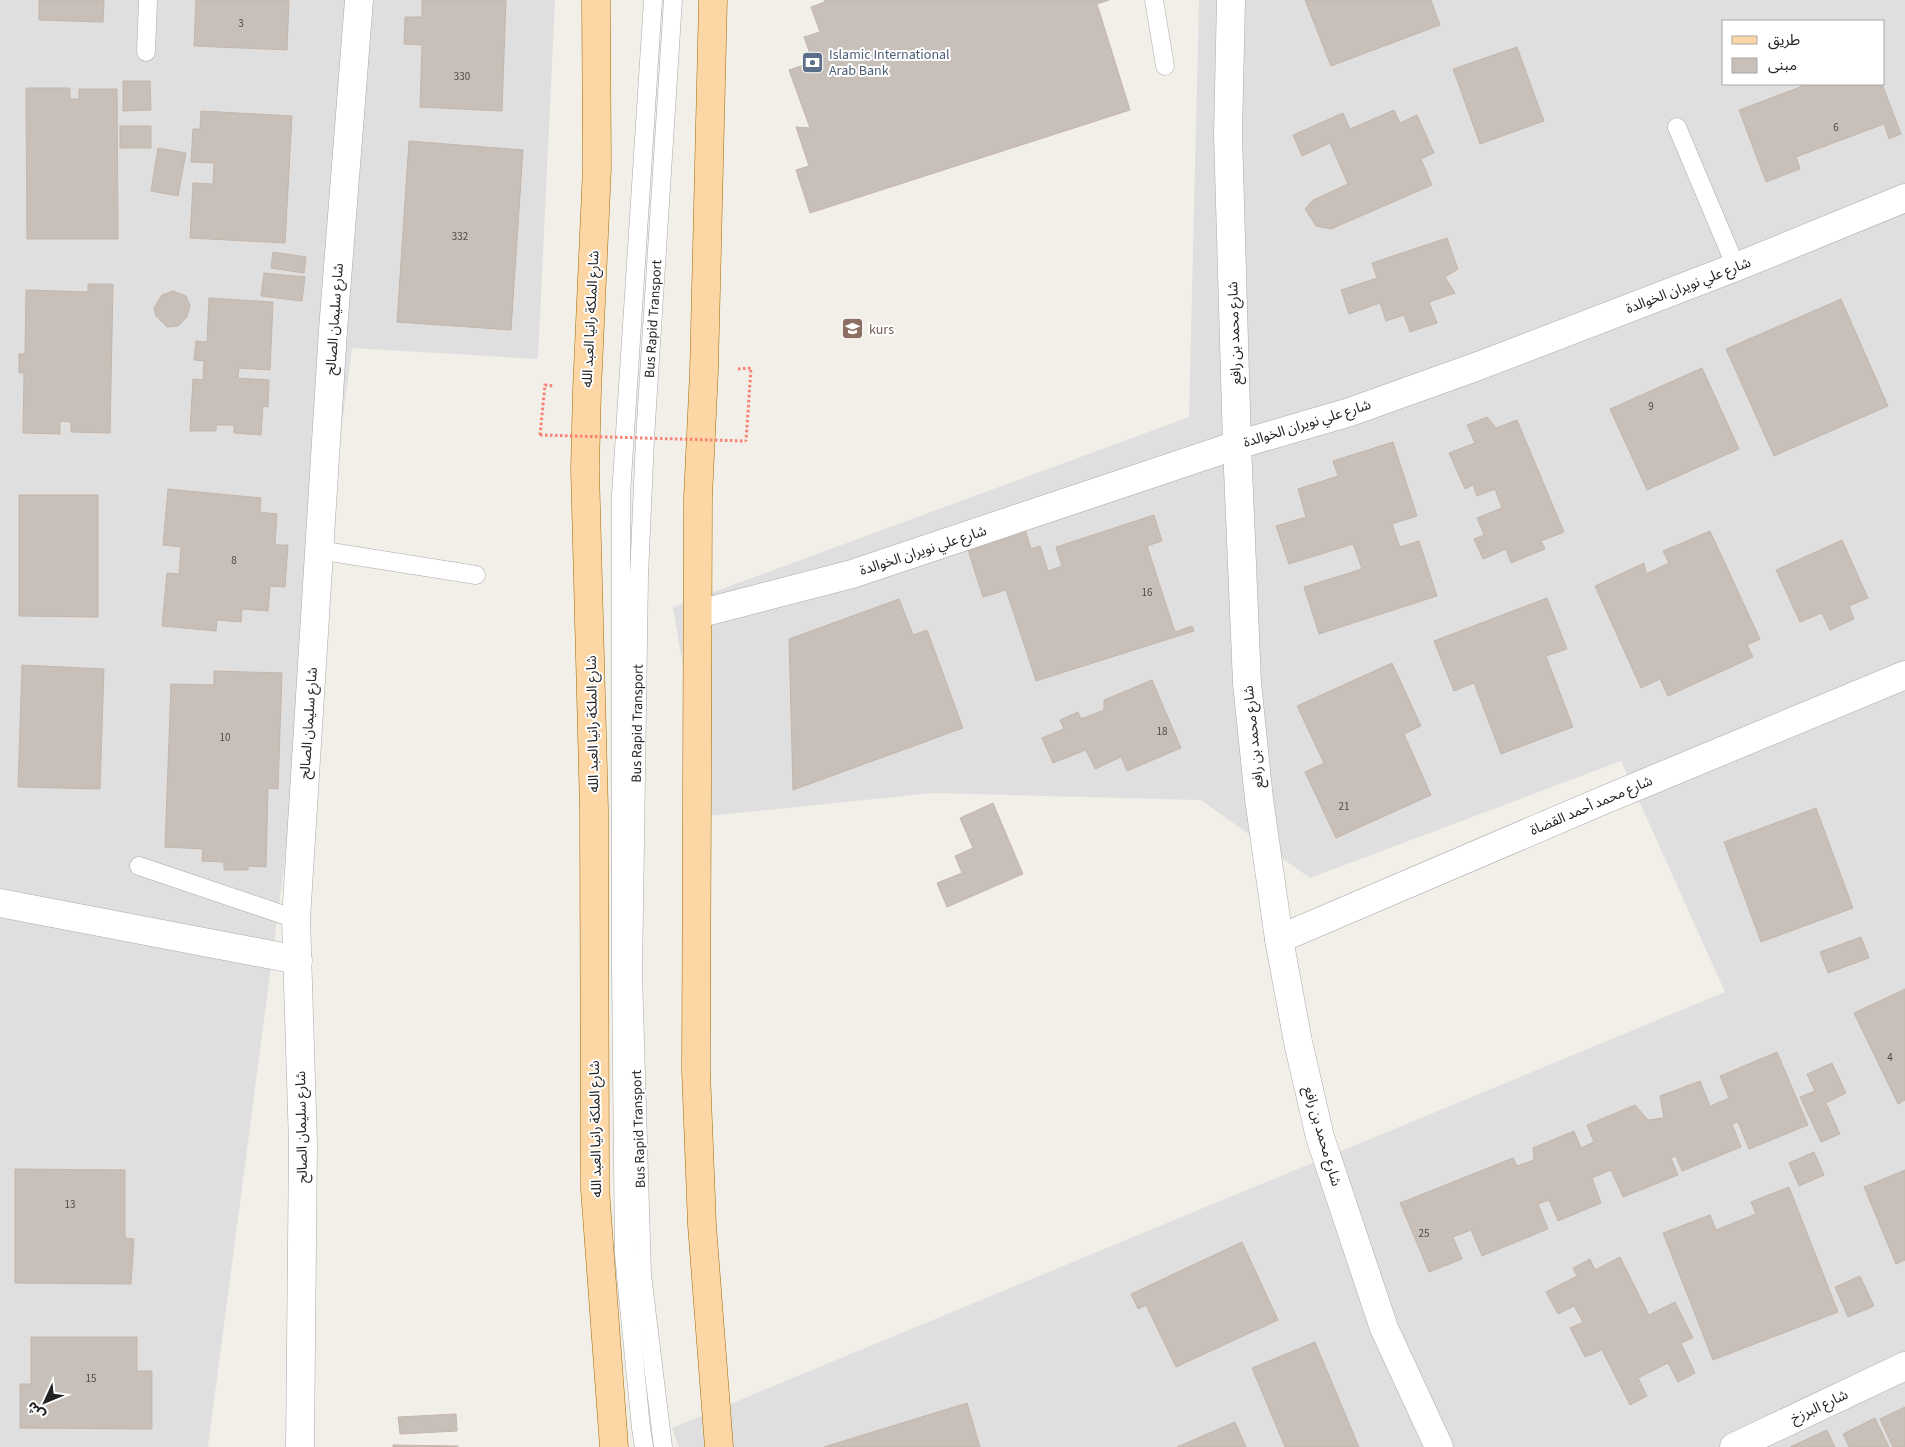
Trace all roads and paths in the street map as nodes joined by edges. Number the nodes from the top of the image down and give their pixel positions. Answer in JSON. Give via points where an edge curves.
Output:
{"nodes":[{"id":1,"x":148,"y":0,"type":"edge"},
{"id":2,"x":359,"y":0,"type":"edge"},
{"id":3,"x":596,"y":0,"type":"edge"},
{"id":4,"x":654,"y":0,"type":"edge"},
{"id":5,"x":673,"y":0,"type":"edge"},
{"id":6,"x":713,"y":0,"type":"edge"},
{"id":7,"x":1154,"y":0,"type":"edge"},
{"id":8,"x":1231,"y":0,"type":"edge"},
{"id":9,"x":146,"y":52,"type":"dead end"},
{"id":10,"x":1165,"y":66,"type":"dead end"},
{"id":11,"x":1677,"y":127,"type":"dead end"},
{"id":12,"x":1905,"y":198,"type":"edge"},
{"id":13,"x":1736,"y":267,"type":"junction"},
{"id":14,"x":751,"y":368,"type":"dead end"},
{"id":15,"x":545,"y":385,"type":"dead end"},
{"id":16,"x":625,"y":437,"type":"junction"},
{"id":17,"x":645,"y":438,"type":"junction"},
{"id":18,"x":1237,"y":445,"type":"junction"},
{"id":19,"x":318,"y":550,"type":"junction"},
{"id":20,"x":476,"y":575,"type":"dead end"},
{"id":21,"x":698,"y":614,"type":"junction"},
{"id":22,"x":1905,"y":675,"type":"edge"},
{"id":23,"x":139,"y":866,"type":"dead end"},
{"id":24,"x":0,"y":903,"type":"edge"},
{"id":25,"x":296,"y":919,"type":"junction"},
{"id":26,"x":1279,"y":939,"type":"junction"},
{"id":27,"x":298,"y":960,"type":"junction"},
{"id":28,"x":1905,"y":1366,"type":"edge"},
{"id":29,"x":300,"y":1447,"type":"edge"},
{"id":30,"x":614,"y":1447,"type":"edge"},
{"id":31,"x":644,"y":1447,"type":"edge"},
{"id":32,"x":663,"y":1447,"type":"edge"},
{"id":33,"x":719,"y":1447,"type":"edge"},
{"id":34,"x":1439,"y":1447,"type":"edge"},
{"id":35,"x":1734,"y":1447,"type":"edge"}],
"edges":[{"from":1,"to":9,"type":"lane"},
{"from":2,"to":19,"type":"street","name":"شارع سليمان الصالح"},
{"from":3,"to":30,"type":"main road","name":"شارع الملكة رانيا العبد الله","via":[[598,168],[585,469],[594,808],[595,1189]]},
{"from":4,"to":16,"type":"lane","name":"Bus Rapid Transport"},
{"from":5,"to":17,"type":"lane","name":"Bus Rapid Transport"},
{"from":6,"to":21,"type":"main road","via":[[698,497]]},
{"from":7,"to":10,"type":"lane"},
{"from":8,"to":18,"type":"street","name":"شارع محمد بن رافع","via":[[1228,134]]},
{"from":11,"to":13,"type":"lane"},
{"from":12,"to":13,"type":"street","name":"شارع علي نويران الخوالدة"},
{"from":13,"to":18,"type":"street","name":"شارع علي نويران الخوالدة","via":[[1481,365],[1359,408]]},
{"from":14,"to":17,"type":"path","bridge":true,"via":[[746,441]]},
{"from":15,"to":16,"type":"path","bridge":true,"via":[[540,435]]},
{"from":16,"to":17,"type":"path","bridge":true},
{"from":16,"to":31,"type":"lane","name":"Bus Rapid Transport","via":[[621,525],[624,1255]]},
{"from":17,"to":32,"type":"lane","name":"Bus Rapid Transport","via":[[639,576],[633,974],[642,1274]]},
{"from":18,"to":21,"type":"street","name":"شارع علي نويران الخوالدة","via":[[852,574]]},
{"from":18,"to":26,"type":"street","name":"شارع محمد بن رافع","via":[[1247,683],[1258,799]]},
{"from":19,"to":20,"type":"lane"},
{"from":19,"to":25,"type":"street","name":"شارع سليمان الصالح"},
{"from":21,"to":33,"type":"main road","via":[[696,1071],[702,1225]]},
{"from":22,"to":26,"type":"street","name":"شارع محمد أحمد القضاة"},
{"from":23,"to":25,"type":"lane"},
{"from":24,"to":27,"type":"street"},
{"from":25,"to":27,"type":"street","name":"شارع سليمان الصالح"},
{"from":26,"to":34,"type":"street","name":"شارع محمد بن رافع","via":[[1320,1137],[1384,1328]]},
{"from":27,"to":29,"type":"street","name":"شارع سليمان الصالح","via":[[303,1144]]},
{"from":28,"to":35,"type":"street","name":"شارع البرزخ"}]}
